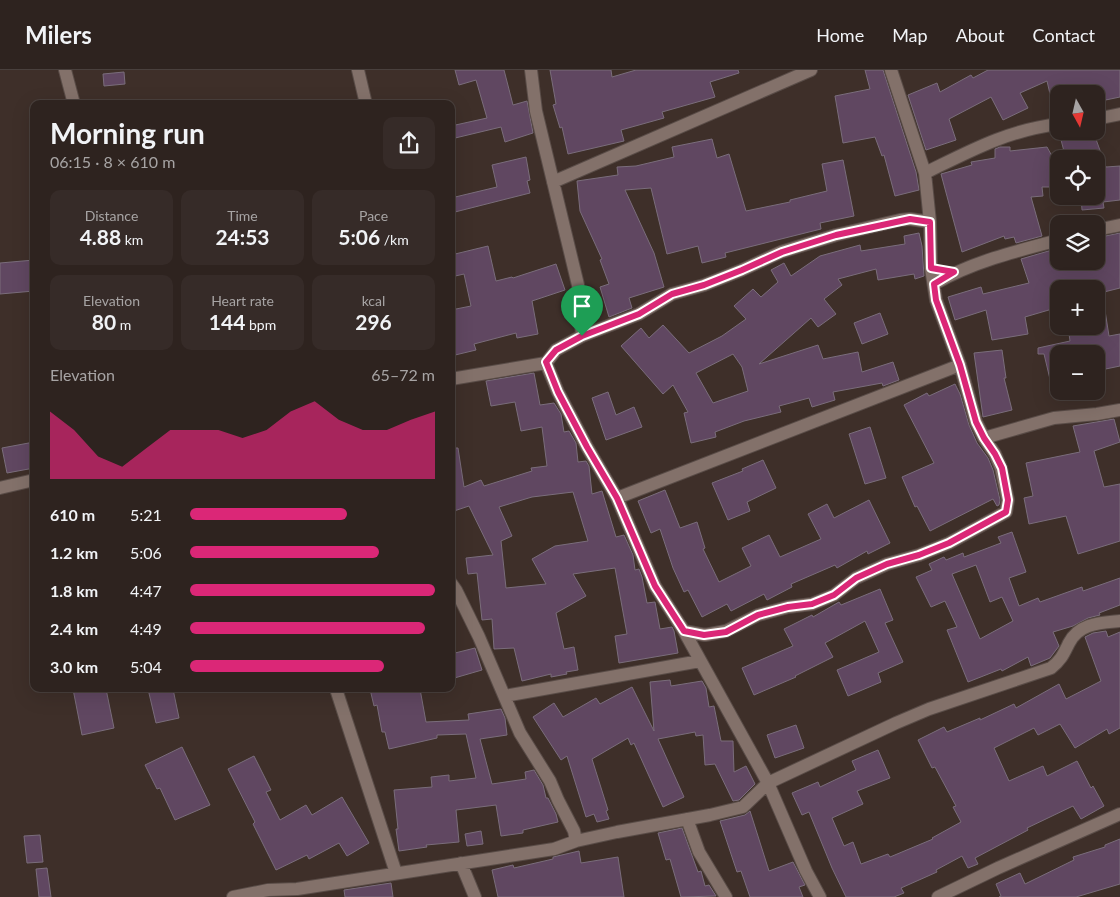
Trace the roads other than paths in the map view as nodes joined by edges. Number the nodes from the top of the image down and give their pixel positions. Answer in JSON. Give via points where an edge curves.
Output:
{"nodes":[{"id":1,"x":66,"y":70,"type":"edge"},
{"id":2,"x":358,"y":70,"type":"edge"},
{"id":3,"x":531,"y":70,"type":"edge"},
{"id":4,"x":812,"y":70,"type":"edge"},
{"id":5,"x":891,"y":70,"type":"edge"},
{"id":6,"x":73,"y":100,"type":"edge"},
{"id":7,"x":365,"y":100,"type":"edge"},
{"id":8,"x":1120,"y":114,"type":"edge"},
{"id":9,"x":1105,"y":116,"type":"edge"},
{"id":10,"x":1050,"y":125,"type":"edge"},
{"id":11,"x":925,"y":173,"type":"junction"},
{"id":12,"x":553,"y":182,"type":"junction"},
{"id":13,"x":930,"y":222,"type":"junction"},
{"id":14,"x":1120,"y":225,"type":"edge"},
{"id":15,"x":1105,"y":228,"type":"edge"},
{"id":16,"x":1050,"y":242,"type":"edge"},
{"id":17,"x":931,"y":268,"type":"junction"},
{"id":18,"x":954,"y":272,"type":"junction"},
{"id":19,"x":934,"y":284,"type":"junction"},
{"id":20,"x":582,"y":336,"type":"junction"},
{"id":21,"x":546,"y":362,"type":"junction"},
{"id":22,"x":960,"y":365,"type":"junction"},
{"id":23,"x":455,"y":378,"type":"edge"},
{"id":24,"x":1120,"y":410,"type":"edge"},
{"id":25,"x":984,"y":438,"type":"junction"},
{"id":26,"x":30,"y":481,"type":"edge"},
{"id":27,"x":0,"y":488,"type":"edge"},
{"id":28,"x":617,"y":498,"type":"junction"},
{"id":29,"x":455,"y":591,"type":"edge"},
{"id":30,"x":1120,"y":621,"type":"edge"},
{"id":31,"x":684,"y":631,"type":"junction"},
{"id":32,"x":700,"y":661,"type":"junction"},
{"id":33,"x":337,"y":692,"type":"edge"},
{"id":34,"x":505,"y":696,"type":"junction"},
{"id":35,"x":768,"y":783,"type":"junction"},
{"id":36,"x":1120,"y":814,"type":"edge"},
{"id":37,"x":687,"y":819,"type":"junction"},
{"id":38,"x":576,"y":841,"type":"junction"},
{"id":39,"x":461,"y":863,"type":"junction"},
{"id":40,"x":396,"y":873,"type":"junction"},
{"id":41,"x":300,"y":893,"type":"edge"},
{"id":42,"x":233,"y":897,"type":"edge"},
{"id":43,"x":475,"y":897,"type":"edge"},
{"id":44,"x":726,"y":897,"type":"edge"},
{"id":45,"x":820,"y":897,"type":"edge"},
{"id":46,"x":938,"y":897,"type":"edge"}],
"edges":[{"from":1,"to":6,"type":"street"},
{"from":2,"to":7,"type":"street"},
{"from":3,"to":12,"type":"street","via":[[536,111]]},
{"from":4,"to":12,"type":"street"},
{"from":5,"to":11,"type":"street"},
{"from":8,"to":9,"type":"street"},
{"from":10,"to":11,"type":"street","via":[[1006,135]]},
{"from":11,"to":13,"type":"street"},
{"from":12,"to":20,"type":"street","via":[[578,285]]},
{"from":13,"to":17,"type":"street"},
{"from":13,"to":20,"type":"street","via":[[900,220],[782,252],[704,285],[672,294],[639,314]]},
{"from":14,"to":15,"type":"street"},
{"from":16,"to":18,"type":"street"},
{"from":17,"to":18,"type":"street"},
{"from":17,"to":19,"type":"street"},
{"from":18,"to":19,"type":"street"},
{"from":19,"to":22,"type":"street","via":[[936,300]]},
{"from":20,"to":21,"type":"street","via":[[556,350]]},
{"from":21,"to":23,"type":"street"},
{"from":21,"to":28,"type":"street","via":[[558,392]]},
{"from":22,"to":25,"type":"street","via":[[976,422]]},
{"from":22,"to":28,"type":"street"},
{"from":24,"to":25,"type":"street","via":[[1054,418]]},
{"from":25,"to":31,"type":"street","via":[[1002,468],[1008,504],[1004,514],[949,543],[856,578],[834,595],[812,604],[758,615],[726,632],[704,635]]},
{"from":26,"to":27,"type":"street"},
{"from":28,"to":31,"type":"street","via":[[655,586]]},
{"from":29,"to":34,"type":"street"},
{"from":30,"to":35,"type":"street","via":[[1080,629],[1061,660],[1051,668],[929,708]]},
{"from":31,"to":32,"type":"street"},
{"from":32,"to":34,"type":"street"},
{"from":32,"to":35,"type":"street"},
{"from":33,"to":40,"type":"street"},
{"from":34,"to":38,"type":"street","via":[[520,733],[550,781]]},
{"from":35,"to":37,"type":"street","via":[[743,807]]},
{"from":35,"to":45,"type":"street"},
{"from":36,"to":46,"type":"street"},
{"from":37,"to":38,"type":"street"},
{"from":37,"to":44,"type":"street","via":[[699,852]]},
{"from":38,"to":39,"type":"street","via":[[554,849]]},
{"from":39,"to":40,"type":"street"},
{"from":39,"to":43,"type":"street"},
{"from":40,"to":41,"type":"street"},
{"from":41,"to":42,"type":"street","via":[[268,890]]}]}
